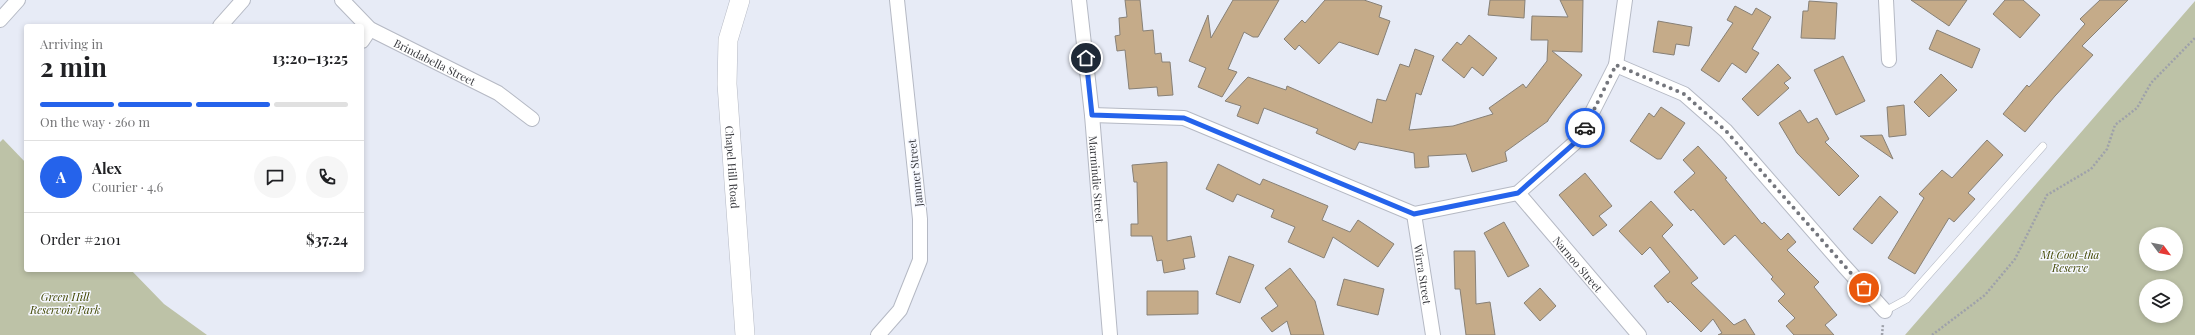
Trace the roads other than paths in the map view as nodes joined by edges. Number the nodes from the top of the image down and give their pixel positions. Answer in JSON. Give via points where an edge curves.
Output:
{"nodes":[{"id":1,"x":18,"y":0,"type":"edge"},
{"id":2,"x":243,"y":0,"type":"edge"},
{"id":3,"x":342,"y":0,"type":"edge"},
{"id":4,"x":740,"y":0,"type":"edge"},
{"id":5,"x":897,"y":0,"type":"edge"},
{"id":6,"x":1079,"y":0,"type":"edge"},
{"id":7,"x":1625,"y":0,"type":"edge"},
{"id":8,"x":1886,"y":0,"type":"edge"},
{"id":9,"x":0,"y":20,"type":"edge"},
{"id":10,"x":222,"y":24,"type":"edge"},
{"id":11,"x":370,"y":28,"type":"junction"},
{"id":12,"x":364,"y":38,"type":"edge"},
{"id":13,"x":1889,"y":60,"type":"dead end"},
{"id":14,"x":1616,"y":65,"type":"junction"},
{"id":15,"x":1092,"y":115,"type":"junction"},
{"id":16,"x":532,"y":119,"type":"dead end"},
{"id":17,"x":2043,"y":146,"type":"dead end"},
{"id":18,"x":1518,"y":193,"type":"junction"},
{"id":19,"x":1414,"y":214,"type":"junction"},
{"id":20,"x":1885,"y":310,"type":"joint"},
{"id":21,"x":745,"y":335,"type":"edge"},
{"id":22,"x":878,"y":335,"type":"edge"},
{"id":23,"x":1110,"y":335,"type":"edge"},
{"id":24,"x":1433,"y":335,"type":"edge"},
{"id":25,"x":1639,"y":335,"type":"edge"}],
"edges":[{"from":1,"to":9,"type":"street"},
{"from":2,"to":10,"type":"street"},
{"from":3,"to":11,"type":"street","name":"Brindabella Street"},
{"from":4,"to":21,"type":"main road","name":"Chapel Hill Road","via":[[728,40],[727,84]]},
{"from":5,"to":22,"type":"street","name":"Jamner Street","via":[[920,219],[920,260],[900,310]]},
{"from":6,"to":15,"type":"street","name":"Marmindie Street"},
{"from":7,"to":14,"type":"street"},
{"from":8,"to":13,"type":"street"},
{"from":11,"to":12,"type":"street"},
{"from":11,"to":16,"type":"street","name":"Brindabella Street","via":[[498,93]]},
{"from":14,"to":18,"type":"street","via":[[1578,140]]},
{"from":14,"to":20,"type":"street","via":[[1684,94],[1726,131]]},
{"from":15,"to":19,"type":"street","via":[[1184,118]]},
{"from":15,"to":23,"type":"street","name":"Marmindie Street"},
{"from":17,"to":20,"type":"lane","via":[[1907,299]]},
{"from":18,"to":19,"type":"street"},
{"from":18,"to":25,"type":"street","name":"Narnoo Street"},
{"from":19,"to":24,"type":"street","name":"Wirra Street"}]}
